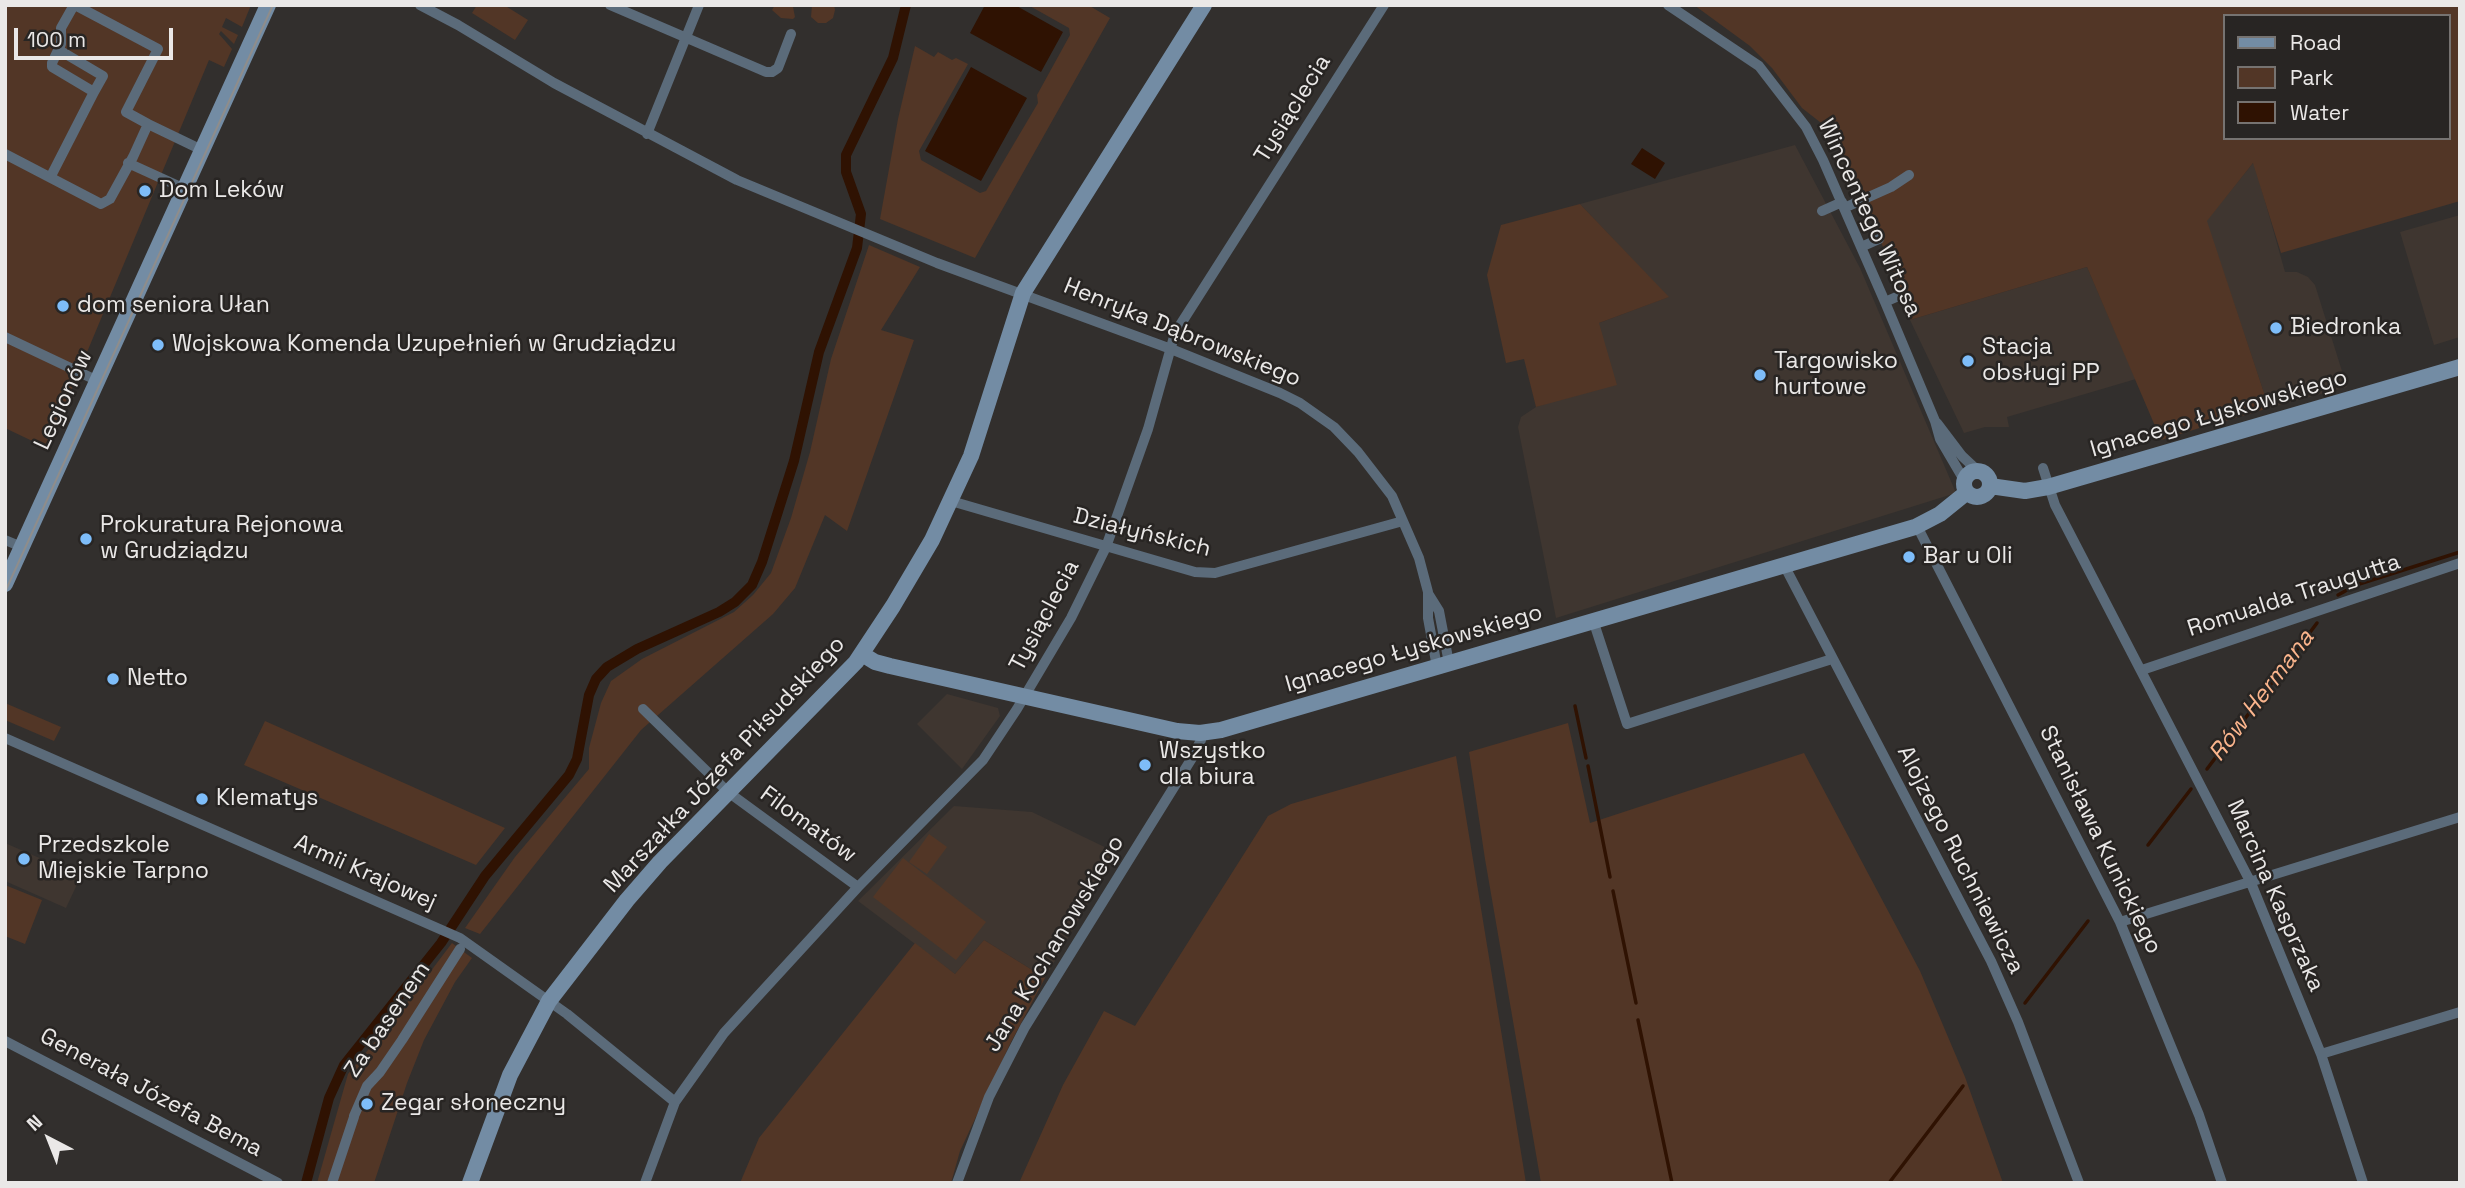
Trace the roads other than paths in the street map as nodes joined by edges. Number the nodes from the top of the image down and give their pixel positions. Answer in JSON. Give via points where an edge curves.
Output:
{"nodes":[{"id":1,"x":75,"y":5,"type":"edge"},
{"id":2,"x":268,"y":5,"type":"edge"},
{"id":3,"x":420,"y":5,"type":"edge"},
{"id":4,"x":610,"y":5,"type":"edge"},
{"id":5,"x":699,"y":5,"type":"edge"},
{"id":6,"x":1204,"y":5,"type":"edge"},
{"id":7,"x":1384,"y":5,"type":"edge"},
{"id":8,"x":1668,"y":5,"type":"edge"},
{"id":9,"x":792,"y":34,"type":"dead end"},
{"id":10,"x":685,"y":38,"type":"junction"},
{"id":11,"x":59,"y":50,"type":"junction"},
{"id":12,"x":94,"y":93,"type":"junction"},
{"id":13,"x":148,"y":124,"type":"junction"},
{"id":14,"x":647,"y":134,"type":"junction"},
{"id":15,"x":202,"y":150,"type":"junction"},
{"id":16,"x":5,"y":154,"type":"edge"},
{"id":17,"x":128,"y":163,"type":"junction"},
{"id":18,"x":1909,"y":175,"type":"dead end"},
{"id":19,"x":51,"y":176,"type":"junction"},
{"id":20,"x":185,"y":189,"type":"junction"},
{"id":21,"x":1843,"y":205,"type":"junction"},
{"id":22,"x":1822,"y":211,"type":"dead end"},
{"id":23,"x":1880,"y":239,"type":"dead end"},
{"id":24,"x":1861,"y":247,"type":"junction"},
{"id":25,"x":1023,"y":293,"type":"junction"},
{"id":26,"x":1903,"y":294,"type":"dead end"},
{"id":27,"x":1885,"y":302,"type":"junction"},
{"id":28,"x":5,"y":337,"type":"edge"},
{"id":29,"x":1171,"y":349,"type":"junction"},
{"id":30,"x":2460,"y":367,"type":"edge"},
{"id":31,"x":98,"y":381,"type":"junction"},
{"id":32,"x":1935,"y":421,"type":"junction"},
{"id":33,"x":2043,"y":468,"type":"dead end"},
{"id":34,"x":1969,"y":481,"type":"junction"},
{"id":35,"x":1990,"y":486,"type":"junction"},
{"id":36,"x":2048,"y":487,"type":"junction"},
{"id":37,"x":951,"y":501,"type":"junction"},
{"id":38,"x":1403,"y":521,"type":"junction"},
{"id":39,"x":1917,"y":526,"type":"junction"},
{"id":40,"x":5,"y":540,"type":"edge"},
{"id":41,"x":22,"y":547,"type":"junction"},
{"id":42,"x":1106,"y":547,"type":"junction"},
{"id":43,"x":2460,"y":563,"type":"edge"},
{"id":44,"x":1784,"y":565,"type":"junction"},
{"id":45,"x":5,"y":584,"type":"edge"},
{"id":46,"x":1593,"y":620,"type":"junction"},
{"id":47,"x":862,"y":654,"type":"junction"},
{"id":48,"x":1832,"y":659,"type":"junction"},
{"id":49,"x":1443,"y":665,"type":"junction"},
{"id":50,"x":2142,"y":670,"type":"junction"},
{"id":51,"x":1024,"y":698,"type":"junction"},
{"id":52,"x":643,"y":709,"type":"dead end"},
{"id":53,"x":1200,"y":733,"type":"junction"},
{"id":54,"x":5,"y":738,"type":"edge"},
{"id":55,"x":728,"y":792,"type":"junction"},
{"id":56,"x":2460,"y":817,"type":"edge"},
{"id":57,"x":2251,"y":883,"type":"junction"},
{"id":58,"x":858,"y":887,"type":"junction"},
{"id":59,"x":2120,"y":922,"type":"junction"},
{"id":60,"x":460,"y":944,"type":"junction"},
{"id":61,"x":549,"y":1001,"type":"junction"},
{"id":62,"x":2460,"y":1012,"type":"edge"},
{"id":63,"x":5,"y":1041,"type":"edge"},
{"id":64,"x":2322,"y":1054,"type":"junction"},
{"id":65,"x":675,"y":1102,"type":"junction"},
{"id":66,"x":278,"y":1183,"type":"edge"},
{"id":67,"x":332,"y":1183,"type":"edge"},
{"id":68,"x":470,"y":1183,"type":"edge"},
{"id":69,"x":645,"y":1183,"type":"edge"},
{"id":70,"x":957,"y":1183,"type":"edge"},
{"id":71,"x":2079,"y":1183,"type":"edge"},
{"id":72,"x":2222,"y":1183,"type":"edge"},
{"id":73,"x":2363,"y":1183,"type":"edge"}],
"edges":[{"from":1,"to":11,"type":"street","via":[[61,28]]},
{"from":1,"to":13,"type":"street","via":[[158,49],[126,112]]},
{"from":2,"to":15,"type":"street","name":"Legionów"},
{"from":3,"to":14,"type":"street","name":"Henryka Dąbrowskiego"},
{"from":4,"to":10,"type":"street"},
{"from":5,"to":10,"type":"street"},
{"from":6,"to":25,"type":"street","name":"Marszałka Józefa Piłsudskiego"},
{"from":7,"to":29,"type":"street","name":"Tysiąclecia","via":[[1175,333]]},
{"from":8,"to":21,"type":"street","name":"Wincentego Witosa","via":[[1767,74],[1815,144]]},
{"from":9,"to":10,"type":"street","via":[[772,72]]},
{"from":10,"to":14,"type":"street"},
{"from":11,"to":12,"type":"street","via":[[52,67]]},
{"from":11,"to":12,"type":"street","via":[[103,76]]},
{"from":12,"to":19,"type":"street"},
{"from":13,"to":15,"type":"street"},
{"from":13,"to":17,"type":"street"},
{"from":14,"to":25,"type":"street","name":"Henryka Dąbrowskiego","via":[[737,180],[937,263]]},
{"from":15,"to":20,"type":"street","name":"Legionów"},
{"from":16,"to":19,"type":"street"},
{"from":17,"to":19,"type":"street","via":[[104,204]]},
{"from":17,"to":20,"type":"street"},
{"from":18,"to":21,"type":"street"},
{"from":20,"to":31,"type":"street","name":"Legionów"},
{"from":21,"to":22,"type":"street"},
{"from":21,"to":24,"type":"street","name":"Wincentego Witosa"},
{"from":23,"to":24,"type":"street"},
{"from":24,"to":27,"type":"street","name":"Wincentego Witosa"},
{"from":25,"to":29,"type":"street","name":"Henryka Dąbrowskiego"},
{"from":25,"to":37,"type":"street","name":"Marszałka Józefa Piłsudskiego","via":[[971,457]]},
{"from":26,"to":27,"type":"street"},
{"from":27,"to":32,"type":"street","name":"Wincentego Witosa"},
{"from":28,"to":31,"type":"street"},
{"from":29,"to":38,"type":"street","name":"Henryka Dąbrowskiego","via":[[1280,393],[1334,427],[1375,472]]},
{"from":29,"to":42,"type":"street","name":"Tysiąclecia"},
{"from":30,"to":36,"type":"street","name":"Ignacego Łyskowskiego"},
{"from":31,"to":41,"type":"street","name":"Legionów"},
{"from":32,"to":34,"type":"street","name":"Wincentego Witosa","via":[[1940,439]]},
{"from":32,"to":34,"type":"street","name":"Wincentego Witosa","via":[[1962,456]]},
{"from":33,"to":36,"type":"street","name":"Marcina Kasprzaka"},
{"from":34,"to":35,"type":"street","via":[[1988,477]]},
{"from":34,"to":35,"type":"street","via":[[1979,498]]},
{"from":34,"to":39,"type":"street","name":"Ignacego Łyskowskiego","via":[[1940,514]]},
{"from":35,"to":36,"type":"street","name":"Ignacego Łyskowskiego","via":[[2025,491]]},
{"from":36,"to":50,"type":"street","name":"Marcina Kasprzaka"},
{"from":37,"to":42,"type":"street","name":"Działyńskich"},
{"from":37,"to":47,"type":"street","name":"Marszałka Józefa Piłsudskiego"},
{"from":38,"to":42,"type":"street","name":"Działyńskich","via":[[1215,573],[1195,572]]},
{"from":38,"to":49,"type":"street","name":"Henryka Dąbrowskiego","via":[[1419,558],[1428,592],[1428,618]]},
{"from":39,"to":44,"type":"street","name":"Ignacego Łyskowskiego"},
{"from":39,"to":59,"type":"street","name":"Stanisława Kunickiego"},
{"from":40,"to":41,"type":"street"},
{"from":41,"to":45,"type":"street","name":"Legionów"},
{"from":42,"to":51,"type":"street","name":"Tysiąclecia"},
{"from":43,"to":50,"type":"street","name":"Romualda Traugutta"},
{"from":44,"to":46,"type":"street","name":"Ignacego Łyskowskiego"},
{"from":44,"to":48,"type":"street","name":"Alojzego Ruchniewicza"},
{"from":46,"to":48,"type":"street","via":[[1627,724]]},
{"from":46,"to":49,"type":"street","name":"Ignacego Łyskowskiego"},
{"from":47,"to":51,"type":"street","name":"Ignacego Łyskowskiego","via":[[875,662]]},
{"from":47,"to":55,"type":"street","name":"Marszałka Józefa Piłsudskiego"},
{"from":48,"to":71,"type":"street","name":"Alojzego Ruchniewicza","via":[[1991,961]]},
{"from":49,"to":53,"type":"street","name":"Ignacego Łyskowskiego"},
{"from":50,"to":57,"type":"street","name":"Marcina Kasprzaka"},
{"from":51,"to":53,"type":"street","name":"Ignacego Łyskowskiego","via":[[1177,732]]},
{"from":51,"to":58,"type":"street","name":"Tysiąclecia","via":[[983,760]]},
{"from":52,"to":55,"type":"street","name":"Filomatów"},
{"from":53,"to":70,"type":"street","name":"Jana Kochanowskiego","via":[[1192,758],[1026,1027],[989,1097]]},
{"from":54,"to":60,"type":"street","name":"Armii Krajowej","via":[[445,931]]},
{"from":55,"to":58,"type":"street","name":"Filomatów"},
{"from":55,"to":61,"type":"street","name":"Marszałka Józefa Piłsudskiego","via":[[646,877]]},
{"from":56,"to":57,"type":"street"},
{"from":57,"to":59,"type":"street"},
{"from":57,"to":64,"type":"street","name":"Marcina Kasprzaka"},
{"from":58,"to":65,"type":"street","name":"Tysiąclecia","via":[[724,1033]]},
{"from":59,"to":72,"type":"street","name":"Stanisława Kunickiego"},
{"from":60,"to":61,"type":"street","name":"Armii Krajowej"},
{"from":60,"to":67,"type":"street","name":"Za basenem","via":[[402,1040],[367,1086]]},
{"from":61,"to":65,"type":"street","name":"Armii Krajowej"},
{"from":61,"to":68,"type":"street","name":"Marszałka Józefa Piłsudskiego","via":[[510,1075]]},
{"from":62,"to":64,"type":"street"},
{"from":63,"to":66,"type":"street","name":"Generała Józefa Bema"},
{"from":64,"to":73,"type":"street","name":"Marcina Kasprzaka"},
{"from":65,"to":69,"type":"street","name":"Tysiąclecia"}]}
